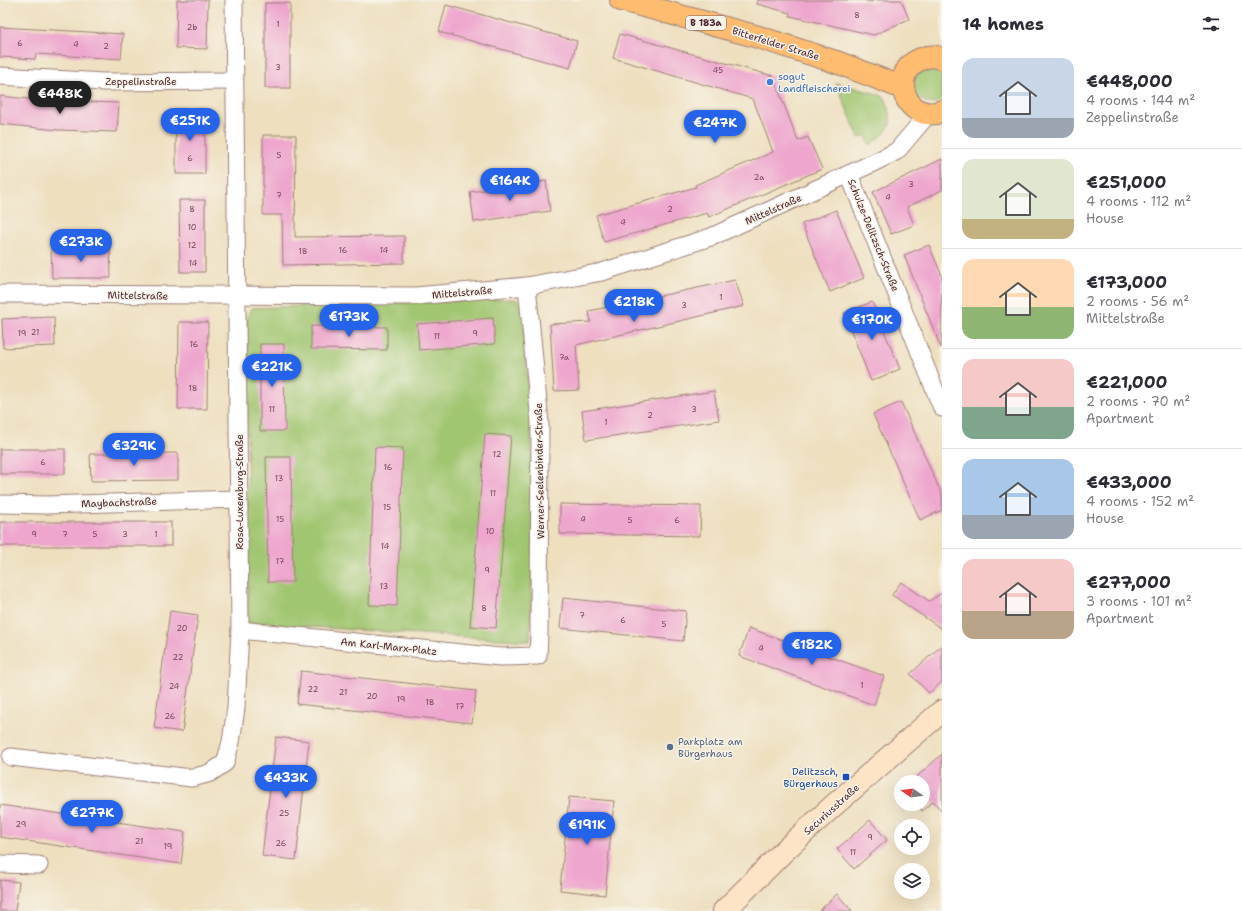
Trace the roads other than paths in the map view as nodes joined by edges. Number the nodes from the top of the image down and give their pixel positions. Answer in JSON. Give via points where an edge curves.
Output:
{"nodes":[{"id":1,"x":234,"y":0,"type":"edge"},
{"id":2,"x":621,"y":0,"type":"edge"},
{"id":3,"x":938,"y":53,"type":"edge"},
{"id":4,"x":0,"y":76,"type":"edge"},
{"id":5,"x":234,"y":81,"type":"junction"},
{"id":6,"x":918,"y":98,"type":"edge"},
{"id":7,"x":850,"y":174,"type":"junction"},
{"id":8,"x":527,"y":286,"type":"junction"},
{"id":9,"x":0,"y":294,"type":"edge"},
{"id":10,"x":236,"y":296,"type":"junction"},
{"id":11,"x":942,"y":408,"type":"edge"},
{"id":12,"x":238,"y":499,"type":"junction"},
{"id":13,"x":0,"y":504,"type":"edge"},
{"id":14,"x":240,"y":630,"type":"junction"},
{"id":15,"x":538,"y":656,"type":"joint"},
{"id":16,"x":942,"y":711,"type":"edge"},
{"id":17,"x":11,"y":757,"type":"dead end"},
{"id":18,"x":0,"y":864,"type":"edge"},
{"id":19,"x":39,"y":865,"type":"dead end"},
{"id":20,"x":724,"y":911,"type":"edge"}],
"edges":[{"from":1,"to":5,"type":"street","name":"Rosa-Luxemburg-Straße"},
{"from":2,"to":6,"type":"main road","name":"Bitterfelder Straße","number":"B 183a","via":[[755,36],[839,63]]},
{"from":3,"to":6,"type":"main road","via":[[910,65]]},
{"from":4,"to":5,"type":"street","name":"Zeppelinstraße","via":[[104,82]]},
{"from":5,"to":10,"type":"street","name":"Rosa-Luxemburg-Straße"},
{"from":6,"to":7,"type":"street","name":"Mittelstraße","via":[[897,151]]},
{"from":7,"to":8,"type":"street","name":"Mittelstraße","via":[[711,237],[602,272]]},
{"from":7,"to":11,"type":"street","name":"Schulze-Delitzsch-Straße"},
{"from":8,"to":10,"type":"street","name":"Mittelstraße","via":[[416,296]]},
{"from":8,"to":15,"type":"street","name":"Werner-Seelenbinder-Straße","via":[[540,423]]},
{"from":9,"to":10,"type":"street","name":"Mittelstraße"},
{"from":10,"to":12,"type":"street","name":"Rosa-Luxemburg-Straße"},
{"from":12,"to":13,"type":"street","name":"Maybachstraße"},
{"from":12,"to":14,"type":"street","name":"Rosa-Luxemburg-Straße"},
{"from":14,"to":15,"type":"street","name":"Am Karl-Marx-Platz","via":[[500,657]]},
{"from":14,"to":17,"type":"street","name":"Rosa-Luxemburg-Straße","via":[[236,708],[231,742],[225,763],[210,773],[192,778]]},
{"from":16,"to":20,"type":"street","name":"Securiusstraße","via":[[833,806]]},
{"from":18,"to":19,"type":"street"}]}
